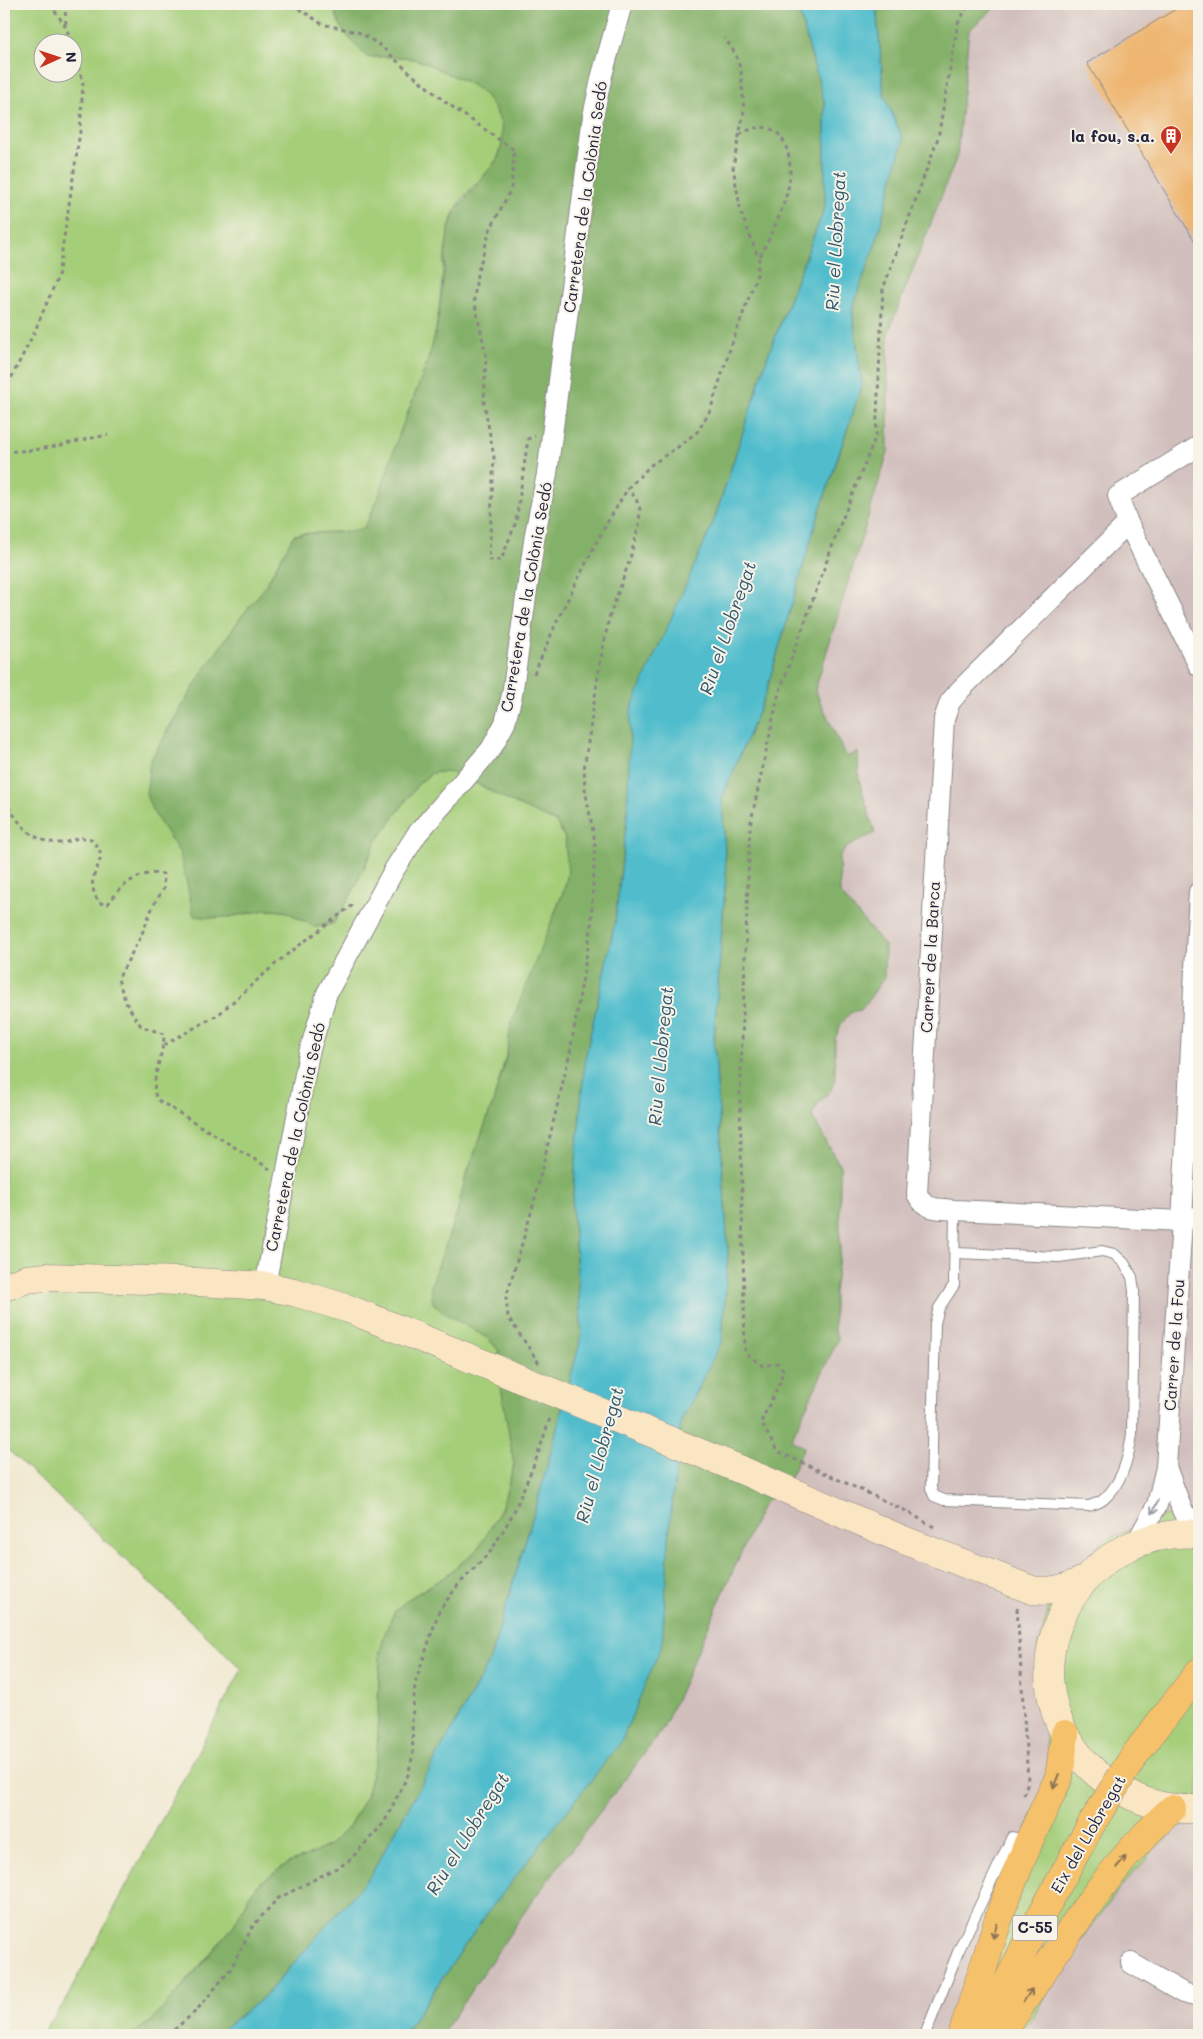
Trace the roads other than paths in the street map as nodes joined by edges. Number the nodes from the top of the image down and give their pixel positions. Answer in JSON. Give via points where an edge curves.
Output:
{"nodes":[{"id":1,"x":622,"y":4,"type":"edge"},
{"id":2,"x":1199,"y":446,"type":"edge"},
{"id":3,"x":1128,"y":523,"type":"junction"},
{"id":4,"x":1199,"y":666,"type":"edge"},
{"id":5,"x":1199,"y":892,"type":"edge"},
{"id":6,"x":1197,"y":968,"type":"edge"},
{"id":7,"x":955,"y":1210,"type":"junction"},
{"id":8,"x":1191,"y":1219,"type":"edge"},
{"id":9,"x":955,"y":1254,"type":"junction"},
{"id":10,"x":265,"y":1286,"type":"junction"},
{"id":11,"x":4,"y":1287,"type":"edge"},
{"id":12,"x":1166,"y":1467,"type":"junction"},
{"id":13,"x":1199,"y":1527,"type":"edge"},
{"id":14,"x":1199,"y":1534,"type":"edge"},
{"id":15,"x":1136,"y":1543,"type":"junction"},
{"id":16,"x":1084,"y":1580,"type":"junction"},
{"id":17,"x":1015,"y":1584,"type":"junction"},
{"id":18,"x":1054,"y":1637,"type":"junction"},
{"id":19,"x":1199,"y":1672,"type":"edge"},
{"id":20,"x":1065,"y":1734,"type":"junction"},
{"id":21,"x":1172,"y":1808,"type":"junction"},
{"id":22,"x":1199,"y":1809,"type":"edge"},
{"id":23,"x":1029,"y":1841,"type":"junction"},
{"id":24,"x":1131,"y":1962,"type":"dead end"},
{"id":25,"x":1199,"y":1997,"type":"edge"},
{"id":26,"x":925,"y":2035,"type":"edge"},
{"id":27,"x":962,"y":2035,"type":"edge"},
{"id":28,"x":982,"y":2035,"type":"edge"},
{"id":29,"x":1001,"y":2035,"type":"edge"}],
"edges":[{"from":1,"to":10,"type":"street","name":"Carretera de la Colònia Sedó","via":[[594,116],[553,426],[505,723],[491,750],[417,834],[327,993],[309,1053]]},
{"from":2,"to":3,"type":"street","via":[[1118,496]]},
{"from":3,"to":4,"type":"street"},
{"from":3,"to":7,"type":"street","name":"Carrer de la Barca","via":[[961,689],[950,702],[944,719],[917,1194],[928,1207]]},
{"from":5,"to":6,"type":"street","name":"Carrer de la Fou"},
{"from":6,"to":8,"type":"street","name":"Carrer de la Fou"},
{"from":7,"to":8,"type":"street","name":"Carrer de la Barca"},
{"from":7,"to":9,"type":"lane"},
{"from":8,"to":12,"type":"street","name":"Carrer de la Fou"},
{"from":9,"to":9,"type":"lane","via":[[954,1285],[938,1308],[935,1323],[931,1488],[934,1496],[944,1500],[1089,1506],[1102,1501],[1112,1490],[1130,1456],[1134,1291],[1132,1277],[1124,1263],[1114,1254],[1102,1251],[1059,1257]]},
{"from":10,"to":11,"type":"main road","via":[[46,1277]]},
{"from":10,"to":17,"type":"main road","bridge":true,"via":[[349,1309]]},
{"from":12,"to":13,"type":"street","name":"Carrer de la Fou","via":[[1183,1512]]},
{"from":12,"to":15,"type":"street","name":"Carrer de la Fou","one_way":true,"via":[[1157,1505]]},
{"from":14,"to":15,"type":"main road","via":[[1166,1535]]},
{"from":15,"to":16,"type":"main road","via":[[1099,1565]]},
{"from":16,"to":17,"type":"main road","via":[[1044,1592]]},
{"from":16,"to":18,"type":"main road","via":[[1071,1598]]},
{"from":17,"to":18,"type":"main road","via":[[1042,1611]]},
{"from":18,"to":20,"type":"main road","via":[[1052,1696]]},
{"from":19,"to":28,"type":"highway","name":"Eix del Llobregat","number":"C-55","bridge":true,"via":[[1134,1756],[1092,1823],[1032,1932]]},
{"from":20,"to":21,"type":"main road","via":[[1088,1766],[1110,1784],[1135,1799]]},
{"from":20,"to":23,"type":"highway","one_way":true,"via":[[1059,1777]]},
{"from":21,"to":22,"type":"main road"},
{"from":29,"to":21,"type":"highway","one_way":true,"via":[[1116,1867]]},
{"from":23,"to":26,"type":"lane","via":[[1012,1837],[958,1952]]},
{"from":23,"to":27,"type":"highway","one_way":true,"via":[[1001,1911]]},
{"from":24,"to":25,"type":"street","via":[[1184,1993]]}]}
